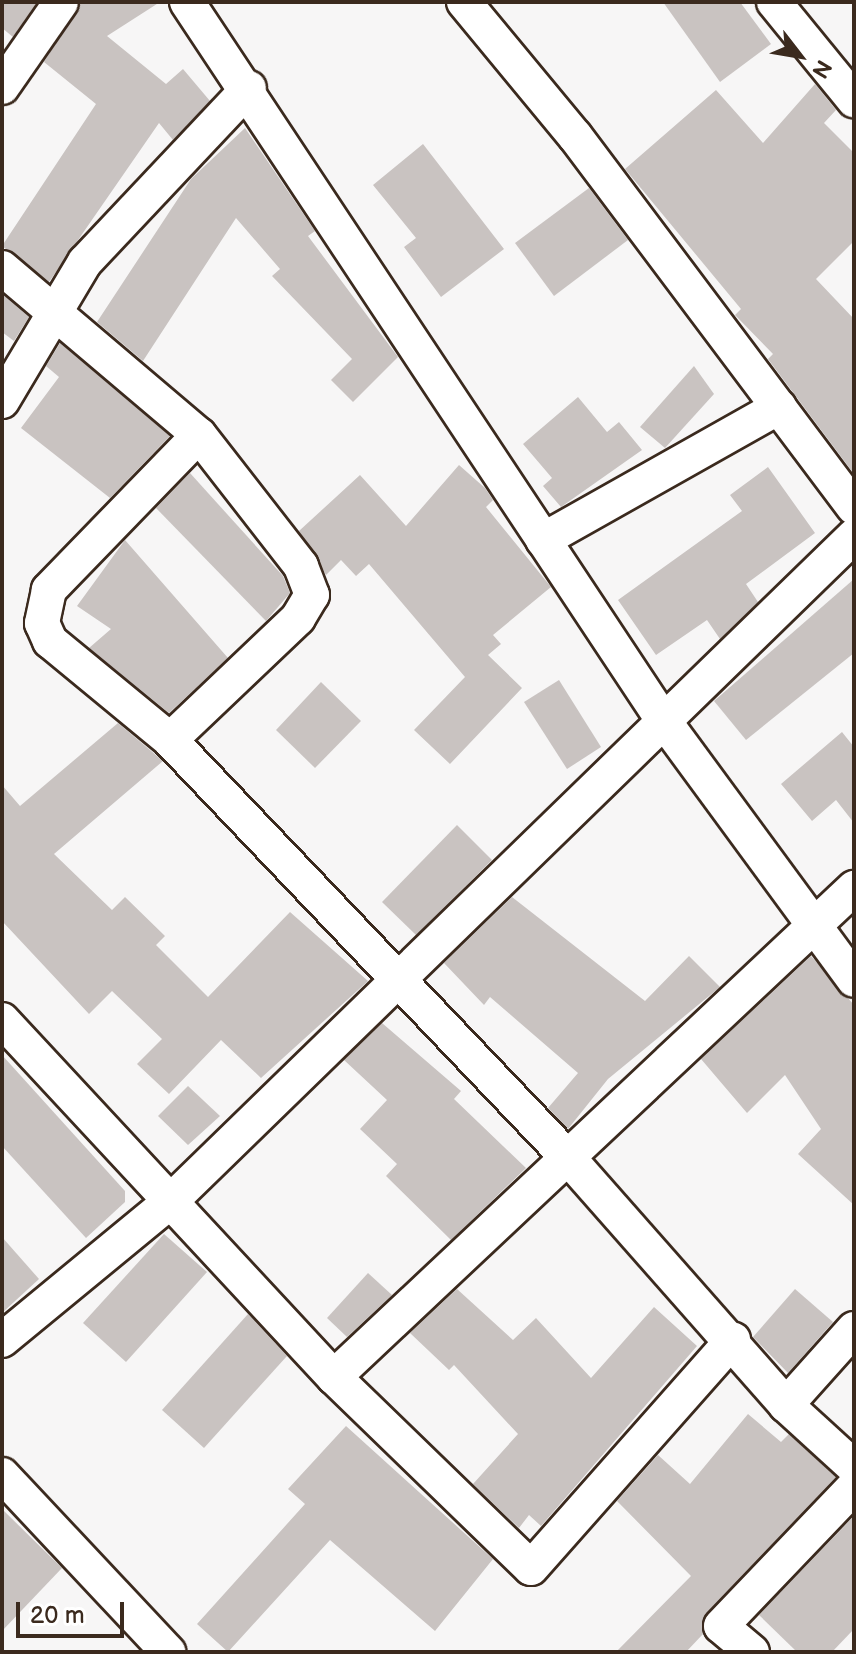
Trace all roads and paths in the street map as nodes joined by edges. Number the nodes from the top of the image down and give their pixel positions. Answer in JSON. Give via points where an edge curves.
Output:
{"nodes":[{"id":1,"x":61,"y":2,"type":"edge"},
{"id":2,"x":187,"y":2,"type":"edge"},
{"id":3,"x":464,"y":2,"type":"edge"},
{"id":4,"x":774,"y":2,"type":"edge"},
{"id":5,"x":2,"y":87,"type":"edge"},
{"id":6,"x":249,"y":88,"type":"junction"},
{"id":7,"x":854,"y":100,"type":"edge"},
{"id":8,"x":2,"y":268,"type":"edge"},
{"id":9,"x":60,"y":313,"type":"junction"},
{"id":10,"x":2,"y":401,"type":"edge"},
{"id":11,"x":779,"y":407,"type":"junction"},
{"id":12,"x":199,"y":435,"type":"junction"},
{"id":13,"x":854,"y":507,"type":"edge"},
{"id":14,"x":854,"y":536,"type":"edge"},
{"id":15,"x":543,"y":540,"type":"junction"},
{"id":16,"x":661,"y":717,"type":"junction"},
{"id":17,"x":170,"y":740,"type":"junction"},
{"id":18,"x":854,"y":888,"type":"edge"},
{"id":19,"x":813,"y":923,"type":"junction"},
{"id":20,"x":398,"y":978,"type":"junction"},
{"id":21,"x":854,"y":980,"type":"edge"},
{"id":22,"x":2,"y":1020,"type":"edge"},
{"id":23,"x":571,"y":1161,"type":"junction"},
{"id":24,"x":173,"y":1199,"type":"junction"},
{"id":25,"x":854,"y":1329,"type":"edge"},
{"id":26,"x":2,"y":1340,"type":"edge"},
{"id":27,"x":733,"y":1340,"type":"junction"},
{"id":28,"x":334,"y":1377,"type":"junction"},
{"id":29,"x":786,"y":1405,"type":"junction"},
{"id":30,"x":854,"y":1467,"type":"edge"},
{"id":31,"x":3,"y":1478,"type":"edge"},
{"id":32,"x":854,"y":1487,"type":"edge"},
{"id":33,"x":168,"y":1652,"type":"edge"},
{"id":34,"x":752,"y":1652,"type":"edge"}],
"edges":[{"from":1,"to":5,"type":"street"},
{"from":2,"to":6,"type":"street"},
{"from":3,"to":11,"type":"street"},
{"from":4,"to":7,"type":"street"},
{"from":6,"to":9,"type":"street","via":[[85,262]]},
{"from":6,"to":15,"type":"street"},
{"from":8,"to":9,"type":"street"},
{"from":9,"to":10,"type":"street"},
{"from":9,"to":12,"type":"street"},
{"from":11,"to":13,"type":"street"},
{"from":11,"to":15,"type":"street"},
{"from":12,"to":17,"type":"street","via":[[301,566],[312,595],[298,618]]},
{"from":12,"to":17,"type":"street","via":[[49,590],[43,611],[50,641]]},
{"from":14,"to":16,"type":"street"},
{"from":15,"to":16,"type":"street"},
{"from":16,"to":19,"type":"street"},
{"from":16,"to":20,"type":"street"},
{"from":17,"to":20,"type":"street"},
{"from":18,"to":19,"type":"street"},
{"from":19,"to":21,"type":"street"},
{"from":19,"to":23,"type":"street"},
{"from":20,"to":23,"type":"street"},
{"from":20,"to":24,"type":"street"},
{"from":22,"to":24,"type":"street"},
{"from":23,"to":27,"type":"street"},
{"from":23,"to":28,"type":"street"},
{"from":24,"to":26,"type":"street"},
{"from":24,"to":28,"type":"street"},
{"from":25,"to":29,"type":"street"},
{"from":27,"to":28,"type":"street","via":[[531,1568]]},
{"from":27,"to":29,"type":"street"},
{"from":29,"to":30,"type":"street"},
{"from":31,"to":33,"type":"street"},
{"from":32,"to":34,"type":"street","via":[[721,1626]]}]}
